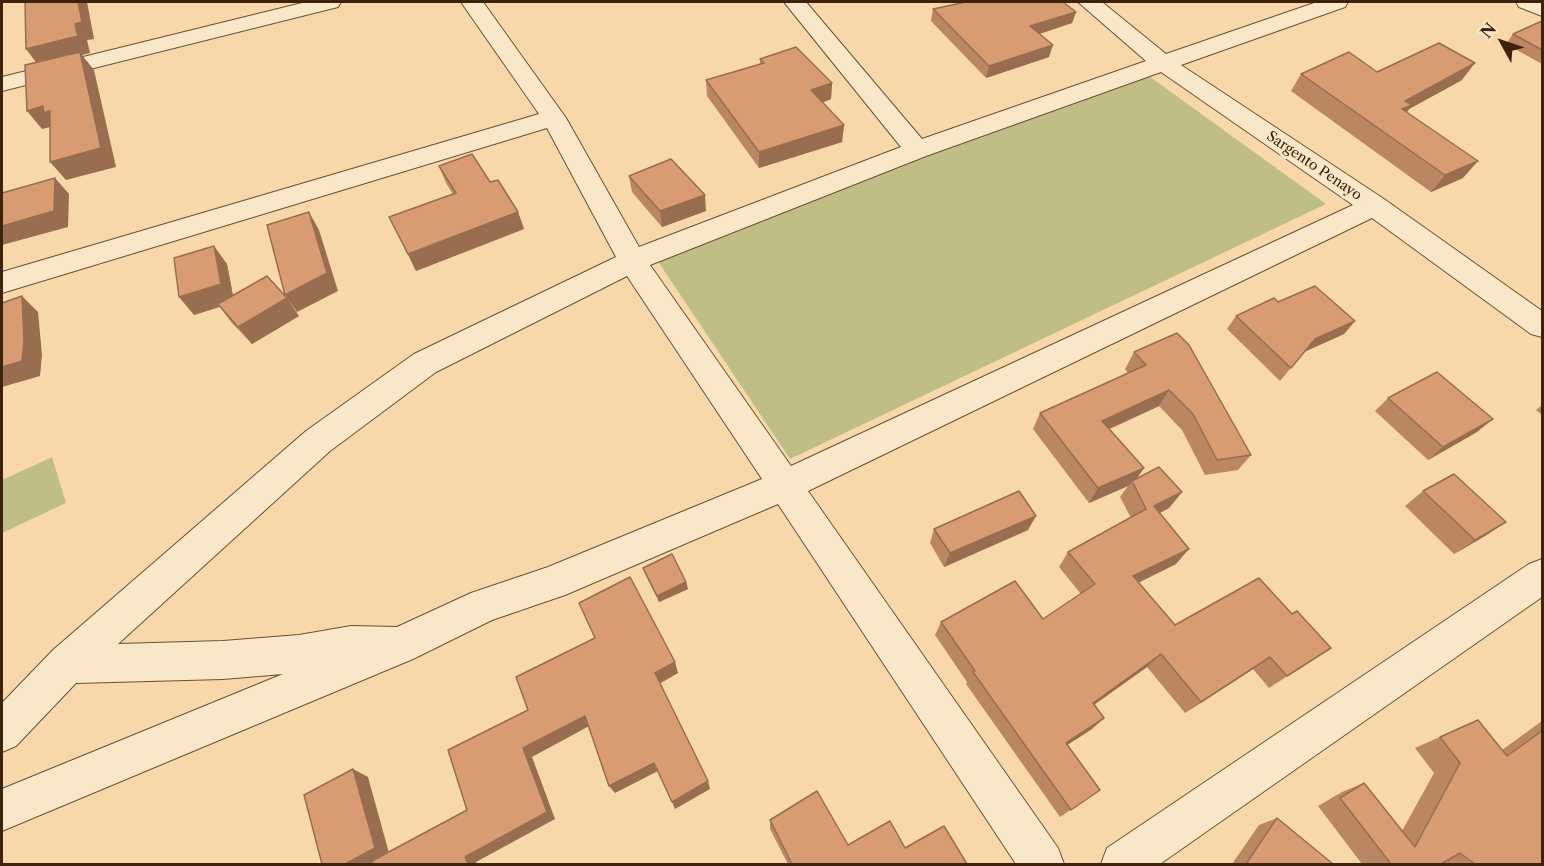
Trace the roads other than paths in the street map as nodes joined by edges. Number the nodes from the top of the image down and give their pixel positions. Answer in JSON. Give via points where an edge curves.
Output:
{"nodes":[{"id":1,"x":330,"y":2,"type":"edge"},
{"id":2,"x":472,"y":2,"type":"edge"},
{"id":3,"x":795,"y":2,"type":"edge"},
{"id":4,"x":1089,"y":2,"type":"edge"},
{"id":5,"x":1337,"y":2,"type":"edge"},
{"id":6,"x":1527,"y":2,"type":"edge"},
{"id":7,"x":1542,"y":10,"type":"edge"},
{"id":8,"x":1164,"y":64,"type":"junction"},
{"id":9,"x":2,"y":84,"type":"edge"},
{"id":10,"x":554,"y":118,"type":"junction"},
{"id":11,"x":917,"y":150,"type":"junction"},
{"id":12,"x":1374,"y":206,"type":"junction"},
{"id":13,"x":632,"y":261,"type":"junction"},
{"id":14,"x":2,"y":282,"type":"edge"},
{"id":15,"x":1542,"y":326,"type":"edge"},
{"id":16,"x":783,"y":486,"type":"junction"},
{"id":17,"x":1542,"y":576,"type":"edge"},
{"id":18,"x":399,"y":646,"type":"junction"},
{"id":19,"x":67,"y":664,"type":"junction"},
{"id":20,"x":2,"y":732,"type":"edge"},
{"id":21,"x":2,"y":810,"type":"edge"},
{"id":22,"x":1042,"y":864,"type":"edge"},
{"id":23,"x":1123,"y":864,"type":"edge"}],
"edges":[{"from":1,"to":9,"type":"street"},
{"from":2,"to":10,"type":"street"},
{"from":3,"to":11,"type":"street"},
{"from":4,"to":8,"type":"street","name":"Sargento Penayo"},
{"from":5,"to":8,"type":"street"},
{"from":6,"to":7,"type":"street"},
{"from":8,"to":11,"type":"street"},
{"from":8,"to":12,"type":"street","name":"Sargento Penayo"},
{"from":10,"to":13,"type":"street"},
{"from":10,"to":14,"type":"street"},
{"from":11,"to":13,"type":"street"},
{"from":12,"to":15,"type":"street","name":"Sargento Penayo"},
{"from":12,"to":16,"type":"street"},
{"from":13,"to":16,"type":"street"},
{"from":13,"to":19,"type":"street","via":[[426,363],[373,399],[318,441]]},
{"from":16,"to":18,"type":"street","via":[[552,583],[484,605]]},
{"from":16,"to":22,"type":"street"},
{"from":17,"to":23,"type":"street"},
{"from":18,"to":19,"type":"street","via":[[351,645],[223,660]]},
{"from":18,"to":21,"type":"street"},
{"from":19,"to":20,"type":"street"}]}
